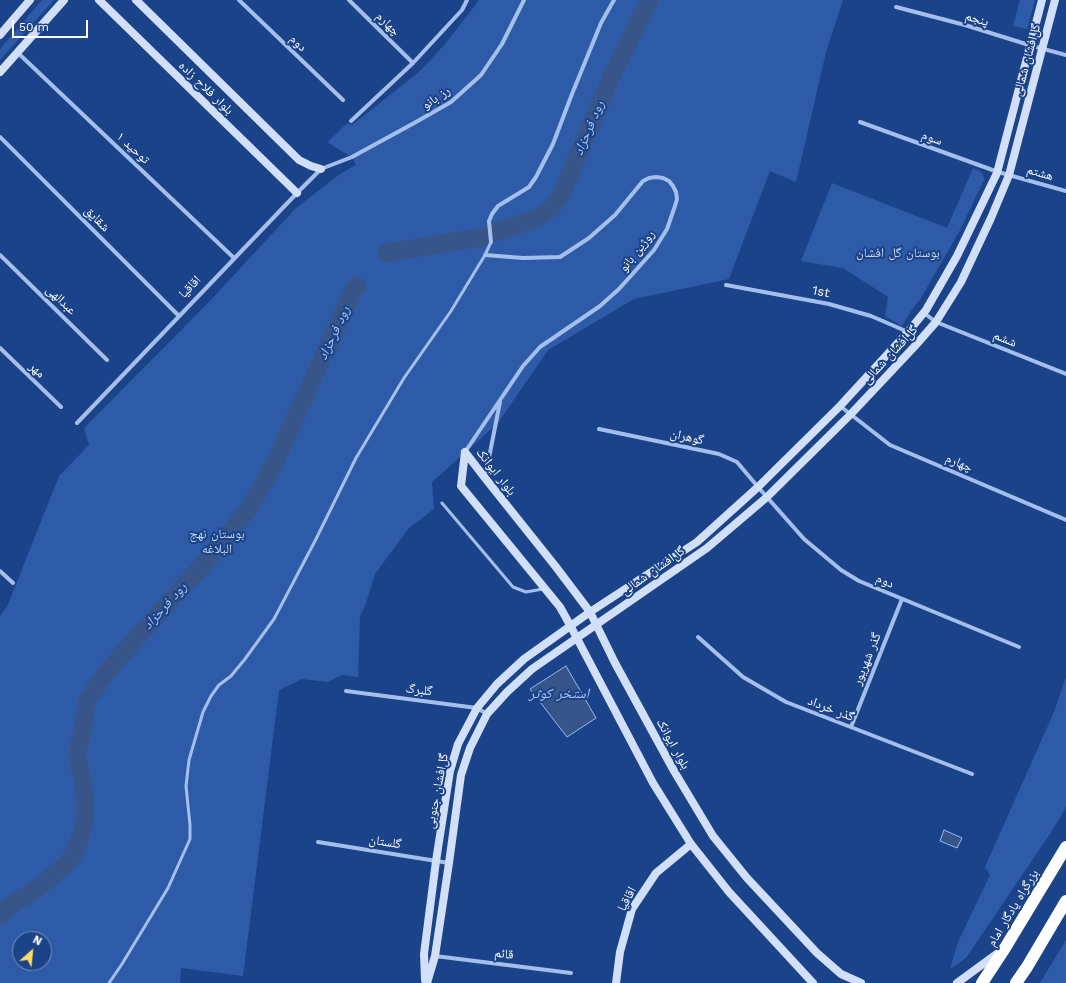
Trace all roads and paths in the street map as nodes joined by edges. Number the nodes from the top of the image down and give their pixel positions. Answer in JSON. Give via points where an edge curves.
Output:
{"nodes":[{"id":1,"x":30,"y":0,"type":"edge"},
{"id":2,"x":64,"y":0,"type":"edge"},
{"id":3,"x":99,"y":0,"type":"edge"},
{"id":4,"x":136,"y":0,"type":"edge"},
{"id":5,"x":239,"y":0,"type":"edge"},
{"id":6,"x":349,"y":0,"type":"edge"},
{"id":7,"x":524,"y":0,"type":"edge"},
{"id":8,"x":614,"y":0,"type":"edge"},
{"id":9,"x":1042,"y":0,"type":"edge"},
{"id":10,"x":1056,"y":0,"type":"edge"},
{"id":11,"x":466,"y":1,"type":"edge"},
{"id":12,"x":896,"y":6,"type":"dead end"},
{"id":13,"x":0,"y":35,"type":"edge"},
{"id":14,"x":1029,"y":45,"type":"junction"},
{"id":15,"x":1043,"y":49,"type":"junction"},
{"id":16,"x":17,"y":52,"type":"junction"},
{"id":17,"x":1066,"y":55,"type":"edge"},
{"id":18,"x":413,"y":63,"type":"junction"},
{"id":19,"x":0,"y":72,"type":"edge"},
{"id":20,"x":343,"y":100,"type":"dead end"},
{"id":21,"x":351,"y":121,"type":"dead end"},
{"id":22,"x":860,"y":122,"type":"dead end"},
{"id":23,"x":0,"y":137,"type":"edge"},
{"id":24,"x":321,"y":169,"type":"junction"},
{"id":25,"x":998,"y":172,"type":"junction"},
{"id":26,"x":1010,"y":175,"type":"junction"},
{"id":27,"x":1066,"y":191,"type":"edge"},
{"id":28,"x":297,"y":193,"type":"junction"},
{"id":29,"x":491,"y":242,"type":"joint"},
{"id":30,"x":0,"y":255,"type":"edge"},
{"id":31,"x":485,"y":256,"type":"junction"},
{"id":32,"x":234,"y":258,"type":"junction"},
{"id":33,"x":726,"y":285,"type":"dead end"},
{"id":34,"x":923,"y":312,"type":"junction"},
{"id":35,"x":179,"y":316,"type":"junction"},
{"id":36,"x":936,"y":322,"type":"junction"},
{"id":37,"x":908,"y":332,"type":"junction"},
{"id":38,"x":0,"y":348,"type":"edge"},
{"id":39,"x":107,"y":360,"type":"dead end"},
{"id":40,"x":1066,"y":374,"type":"edge"},
{"id":41,"x":500,"y":400,"type":"junction"},
{"id":42,"x":840,"y":406,"type":"junction"},
{"id":43,"x":61,"y":407,"type":"dead end"},
{"id":44,"x":850,"y":415,"type":"junction"},
{"id":45,"x":77,"y":423,"type":"dead end"},
{"id":46,"x":599,"y":429,"type":"dead end"},
{"id":47,"x":465,"y":452,"type":"junction"},
{"id":48,"x":484,"y":478,"type":"junction"},
{"id":49,"x":758,"y":487,"type":"junction"},
{"id":50,"x":767,"y":497,"type":"junction"},
{"id":51,"x":442,"y":504,"type":"dead end"},
{"id":52,"x":1066,"y":520,"type":"edge"},
{"id":53,"x":0,"y":570,"type":"edge"},
{"id":54,"x":13,"y":583,"type":"dead end"},
{"id":55,"x":545,"y":588,"type":"junction"},
{"id":56,"x":902,"y":599,"type":"junction"},
{"id":57,"x":590,"y":612,"type":"junction"},
{"id":58,"x":570,"y":625,"type":"junction"},
{"id":59,"x":596,"y":625,"type":"junction"},
{"id":60,"x":577,"y":637,"type":"junction"},
{"id":61,"x":698,"y":637,"type":"dead end"},
{"id":62,"x":1019,"y":647,"type":"dead end"},
{"id":63,"x":346,"y":691,"type":"dead end"},
{"id":64,"x":477,"y":708,"type":"junction"},
{"id":65,"x":487,"y":714,"type":"junction"},
{"id":66,"x":851,"y":727,"type":"junction"},
{"id":67,"x":972,"y":774,"type":"dead end"},
{"id":68,"x":318,"y":842,"type":"dead end"},
{"id":69,"x":690,"y":844,"type":"junction"},
{"id":70,"x":1066,"y":847,"type":"edge"},
{"id":71,"x":436,"y":861,"type":"junction"},
{"id":72,"x":449,"y":863,"type":"junction"},
{"id":73,"x":1066,"y":901,"type":"edge"},
{"id":74,"x":1005,"y":948,"type":"junction"},
{"id":75,"x":435,"y":956,"type":"junction"},
{"id":76,"x":1027,"y":967,"type":"junction"},
{"id":77,"x":571,"y":973,"type":"dead end"},
{"id":78,"x":841,"y":974,"type":"junction"},
{"id":79,"x":109,"y":983,"type":"edge"},
{"id":80,"x":426,"y":983,"type":"edge"},
{"id":81,"x":616,"y":983,"type":"edge"},
{"id":82,"x":812,"y":983,"type":"edge"},
{"id":83,"x":850,"y":983,"type":"edge"},
{"id":84,"x":861,"y":983,"type":"edge"},
{"id":85,"x":957,"y":983,"type":"edge"},
{"id":86,"x":982,"y":983,"type":"edge"},
{"id":87,"x":1016,"y":983,"type":"edge"},
{"id":88,"x":1023,"y":983,"type":"edge"}],
"edges":[{"from":1,"to":13,"type":"main road"},
{"from":2,"to":16,"type":"main road"},
{"from":3,"to":28,"type":"main road","name":"بلوار فلاح زاده"},
{"from":4,"to":24,"type":"main road","name":"بلوار فلاح زاده","via":[[299,160]]},
{"from":5,"to":20,"type":"street","name":"دوم"},
{"from":6,"to":18,"type":"street","name":"چهارم"},
{"from":7,"to":24,"type":"street","name":"رز بانو","via":[[502,44],[481,75],[451,102],[352,157]]},
{"from":8,"to":29,"type":"street","via":[[601,23],[553,144],[536,177],[529,187],[498,206],[492,214],[489,223]]},
{"from":9,"to":14,"type":"main road","name":"گل‌افشان شمالی"},
{"from":10,"to":15,"type":"main road","name":"گل‌افشان شمالی"},
{"from":11,"to":18,"type":"street","via":[[462,10]]},
{"from":12,"to":14,"type":"street","name":"پنجم"},
{"from":14,"to":15,"type":"street","name":"پنجم"},
{"from":14,"to":25,"type":"main road","name":"گل‌افشان شمالی"},
{"from":15,"to":17,"type":"street","name":"پنجم"},
{"from":15,"to":26,"type":"main road","name":"گل‌افشان شمالی"},
{"from":16,"to":19,"type":"main road"},
{"from":16,"to":32,"type":"street","name":"توحید ۱"},
{"from":18,"to":21,"type":"street"},
{"from":22,"to":25,"type":"street","name":"سوم"},
{"from":23,"to":35,"type":"street","name":"شقایق"},
{"from":24,"to":28,"type":"street","name":"اقاقیا"},
{"from":25,"to":26,"type":"street","name":"سوم"},
{"from":25,"to":34,"type":"main road","name":"گل‌افشان شمالی","via":[[957,256]]},
{"from":26,"to":27,"type":"street","name":"هشتم"},
{"from":26,"to":36,"type":"main road","name":"گل‌افشان شمالی","via":[[961,282]]},
{"from":28,"to":32,"type":"street","name":"اقاقیا"},
{"from":29,"to":31,"type":"lane"},
{"from":30,"to":39,"type":"street","name":"عبدالهی"},
{"from":31,"to":41,"type":"street","name":"روژین بانو","via":[[560,257],[589,238],[615,215],[643,181],[649,178],[663,178],[676,192],[675,206],[654,250],[600,306],[540,347],[523,366]]},
{"from":31,"to":79,"type":"lane","via":[[451,312],[404,378],[356,458],[274,620],[231,676],[219,685],[211,696],[203,712],[189,760],[186,786],[190,839],[168,888]]},
{"from":32,"to":35,"type":"street","name":"اقاقیا"},
{"from":33,"to":37,"type":"street","name":"1st","via":[[829,304],[871,316]]},
{"from":34,"to":36,"type":"street","name":"ششم"},
{"from":34,"to":37,"type":"main road","name":"گل‌افشان شمالی"},
{"from":35,"to":45,"type":"street","name":"اقاقیا"},
{"from":36,"to":40,"type":"street","name":"ششم"},
{"from":36,"to":44,"type":"main road","name":"گل‌افشان شمالی"},
{"from":37,"to":42,"type":"main road","name":"گل‌افشان شمالی"},
{"from":38,"to":43,"type":"street","name":"مهر"},
{"from":41,"to":47,"type":"street"},
{"from":41,"to":48,"type":"street"},
{"from":42,"to":44,"type":"street","name":"چهارم"},
{"from":42,"to":49,"type":"main road","name":"گل‌افشان شمالی"},
{"from":44,"to":50,"type":"main road","name":"گل‌افشان شمالی"},
{"from":44,"to":52,"type":"street","name":"چهارم","via":[[890,445]]},
{"from":46,"to":49,"type":"street","name":"گوهران","via":[[720,454],[737,462]]},
{"from":47,"to":48,"type":"main road","name":"بلوار ایوانک"},
{"from":47,"to":55,"type":"main road","name":"بلوار ایوانک","via":[[461,486]]},
{"from":48,"to":57,"type":"main road","name":"بلوار ایوانک"},
{"from":49,"to":50,"type":"street","name":"گوهران"},
{"from":49,"to":57,"type":"main road","name":"گل‌افشان شمالی","via":[[697,542]]},
{"from":50,"to":56,"type":"street","name":"دوم","via":[[804,539],[841,570],[859,581]]},
{"from":50,"to":59,"type":"main road","name":"گل‌افشان شمالی","via":[[707,548]]},
{"from":51,"to":55,"type":"lane","via":[[513,587],[526,592]]},
{"from":53,"to":54,"type":"street"},
{"from":55,"to":58,"type":"main road","name":"بلوار ایوانک"},
{"from":56,"to":62,"type":"street","name":"دوم"},
{"from":56,"to":66,"type":"street","name":"گذر شهریور"},
{"from":57,"to":58,"type":"main road","name":"گل‌افشان شمالی"},
{"from":57,"to":59,"type":"main road","name":"بلوار ایوانک"},
{"from":58,"to":60,"type":"main road","name":"بلوار ایوانک"},
{"from":58,"to":64,"type":"main road","name":"گل‌افشان جنوبی","via":[[524,659],[497,684]]},
{"from":59,"to":60,"type":"main road","name":"گل‌افشان شمالی"},
{"from":59,"to":78,"type":"main road","name":"بلوار ایوانک","via":[[674,771],[713,836],[752,884],[817,953]]},
{"from":60,"to":65,"type":"main road","name":"گل‌افشان جنوبی","via":[[532,669]]},
{"from":60,"to":69,"type":"main road","name":"بلوار ایوانک","via":[[653,783]]},
{"from":61,"to":66,"type":"street","name":"گذر خرداد","via":[[743,677],[786,702]]},
{"from":63,"to":64,"type":"street","name":"گلبرگ"},
{"from":64,"to":65,"type":"street","name":"گلبرگ"},
{"from":64,"to":71,"type":"main road","name":"گل‌افشان جنوبی","via":[[458,744],[450,771]]},
{"from":65,"to":72,"type":"main road","name":"گل‌افشان جنوبی","via":[[470,748],[461,775]]},
{"from":66,"to":67,"type":"street","name":"گذر خرداد"},
{"from":68,"to":71,"type":"street","name":"گلستان"},
{"from":69,"to":81,"type":"main road","name":"اقاقیا","via":[[656,873],[632,909],[620,952]]},
{"from":69,"to":82,"type":"main road","name":"بلوار ایوانک","via":[[729,892]]},
{"from":70,"to":74,"type":"highway","name":"بزرگراه یادگار امام"},
{"from":71,"to":72,"type":"street","name":"گلستان"},
{"from":71,"to":80,"type":"main road","name":"گل‌افشان جنوبی","via":[[424,954]]},
{"from":72,"to":75,"type":"main road","name":"گل‌افشان جنوبی"},
{"from":73,"to":76,"type":"highway"},
{"from":74,"to":85,"type":"main road"},
{"from":74,"to":86,"type":"highway","name":"بزرگراه یادگار امام"},
{"from":75,"to":77,"type":"street","name":"قائم"},
{"from":75,"to":80,"type":"main road","name":"گل‌افشان جنوبی"},
{"from":76,"to":87,"type":"highway"},
{"from":76,"to":88,"type":"main road"},
{"from":78,"to":83,"type":"main road"},
{"from":78,"to":84,"type":"main road","name":"بلوار ایوانک"}]}
